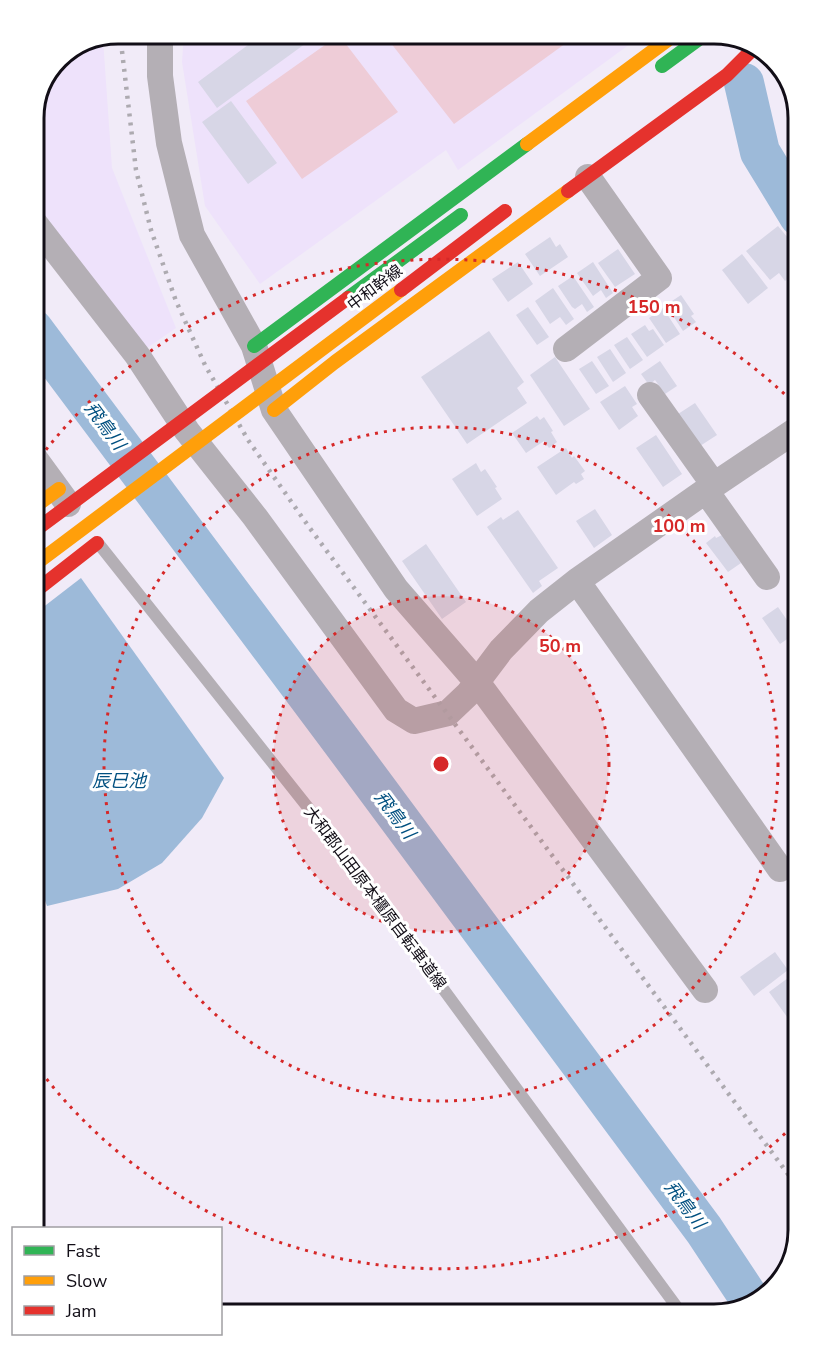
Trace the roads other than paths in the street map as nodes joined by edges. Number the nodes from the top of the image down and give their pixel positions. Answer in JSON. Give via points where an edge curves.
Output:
{"nodes":[{"id":1,"x":160,"y":43,"type":"edge"},
{"id":2,"x":662,"y":44,"type":"edge"},
{"id":3,"x":692,"y":44,"type":"edge"},
{"id":4,"x":749,"y":53,"type":"edge"},
{"id":5,"x":651,"y":75,"type":"dead end"},
{"id":6,"x":588,"y":177,"type":"junction"},
{"id":7,"x":473,"y":206,"type":"dead end"},
{"id":8,"x":509,"y":207,"type":"dead end"},
{"id":9,"x":44,"y":236,"type":"edge"},
{"id":10,"x":254,"y":346,"type":"junction"},
{"id":11,"x":566,"y":349,"type":"dead end"},
{"id":12,"x":650,"y":395,"type":"dead end"},
{"id":13,"x":274,"y":410,"type":"junction"},
{"id":14,"x":187,"y":431,"type":"junction"},
{"id":15,"x":788,"y":437,"type":"edge"},
{"id":16,"x":44,"y":470,"type":"edge"},
{"id":17,"x":710,"y":488,"type":"junction"},
{"id":18,"x":58,"y":489,"type":"junction"},
{"id":19,"x":44,"y":500,"type":"edge"},
{"id":20,"x":75,"y":514,"type":"junction"},
{"id":21,"x":44,"y":524,"type":"edge"},
{"id":22,"x":98,"y":543,"type":"junction"},
{"id":23,"x":44,"y":558,"type":"edge"},
{"id":24,"x":767,"y":577,"type":"dead end"},
{"id":25,"x":576,"y":581,"type":"junction"},
{"id":26,"x":44,"y":584,"type":"edge"},
{"id":27,"x":477,"y":682,"type":"junction"},
{"id":28,"x":780,"y":869,"type":"dead end"},
{"id":29,"x":705,"y":990,"type":"dead end"},
{"id":30,"x":675,"y":1304,"type":"edge"}],
"edges":[{"from":1,"to":10,"type":"street","via":[[169,143],[192,235]]},
{"from":2,"to":10,"type":"main road"},
{"from":3,"to":5,"type":"main road"},
{"from":4,"to":6,"type":"main road","via":[[727,75]]},
{"from":6,"to":11,"type":"street","via":[[659,278]]},
{"from":6,"to":13,"type":"main road"},
{"from":7,"to":21,"type":"main road","name":"中和幹線","bridge":true},
{"from":8,"to":23,"type":"main road","name":"中和幹線","bridge":true},
{"from":9,"to":14,"type":"street","via":[[137,355]]},
{"from":10,"to":13,"type":"street"},
{"from":12,"to":17,"type":"street"},
{"from":13,"to":27,"type":"street","via":[[396,589]]},
{"from":14,"to":20,"type":"main road"},
{"from":14,"to":27,"type":"street","via":[[255,517],[396,711],[414,721],[448,713]]},
{"from":15,"to":17,"type":"street"},
{"from":16,"to":18,"type":"street","name":"大和郡山田原本橿原自転車道線"},
{"from":17,"to":24,"type":"street"},
{"from":17,"to":25,"type":"street"},
{"from":18,"to":19,"type":"main road"},
{"from":18,"to":20,"type":"street","name":"大和郡山田原本橿原自転車道線"},
{"from":20,"to":22,"type":"lane","name":"大和郡山田原本橿原自転車道線"},
{"from":22,"to":26,"type":"main road"},
{"from":22,"to":30,"type":"lane","name":"大和郡山田原本橿原自転車道線","via":[[333,839]]},
{"from":25,"to":27,"type":"street","via":[[539,611]]},
{"from":25,"to":28,"type":"street"},
{"from":27,"to":29,"type":"street"}]}
